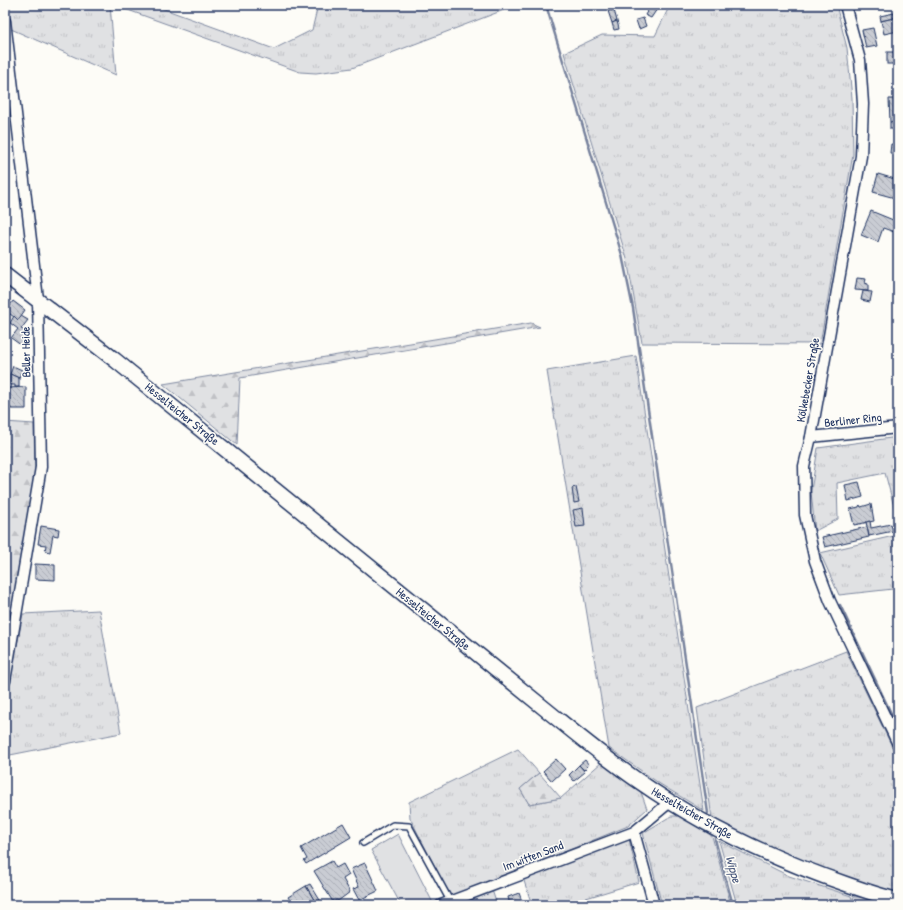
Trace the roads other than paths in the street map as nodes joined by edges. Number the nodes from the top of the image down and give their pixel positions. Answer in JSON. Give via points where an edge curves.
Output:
{"nodes":[{"id":1,"x":845,"y":5,"type":"edge"},
{"id":2,"x":5,"y":22,"type":"edge"},
{"id":3,"x":5,"y":275,"type":"edge"},
{"id":4,"x":38,"y":299,"type":"junction"},
{"id":5,"x":898,"y":428,"type":"edge"},
{"id":6,"x":811,"y":437,"type":"junction"},
{"id":7,"x":5,"y":681,"type":"edge"},
{"id":8,"x":898,"y":744,"type":"edge"},
{"id":9,"x":670,"y":802,"type":"junction"},
{"id":10,"x":634,"y":832,"type":"junction"},
{"id":11,"x":363,"y":843,"type":"dead end"},
{"id":12,"x":898,"y":900,"type":"edge"},
{"id":13,"x":446,"y":903,"type":"edge"},
{"id":14,"x":654,"y":905,"type":"edge"}],
"edges":[{"from":1,"to":6,"type":"street","name":"Kölkebecker Straße","via":[[860,60],[863,104],[861,156]]},
{"from":2,"to":4,"type":"street","name":"Beller Heide"},
{"from":3,"to":4,"type":"street","name":"Hesselteicher Straße"},
{"from":4,"to":7,"type":"street","name":"Beller Heide","via":[[41,467]]},
{"from":4,"to":9,"type":"street","name":"Hesselteicher Straße","via":[[608,759]]},
{"from":5,"to":6,"type":"street","name":"Berliner Ring"},
{"from":6,"to":8,"type":"street","name":"Kölkebecker Straße","via":[[804,466],[805,515],[815,561],[830,601]]},
{"from":9,"to":10,"type":"street","name":"Im witten Sand"},
{"from":9,"to":12,"type":"street","name":"Hesselteicher Straße","via":[[771,855],[827,878]]},
{"from":10,"to":13,"type":"street","name":"Im witten Sand"},
{"from":10,"to":14,"type":"street"},
{"from":11,"to":13,"type":"lane","via":[[392,825],[409,826]]}]}
